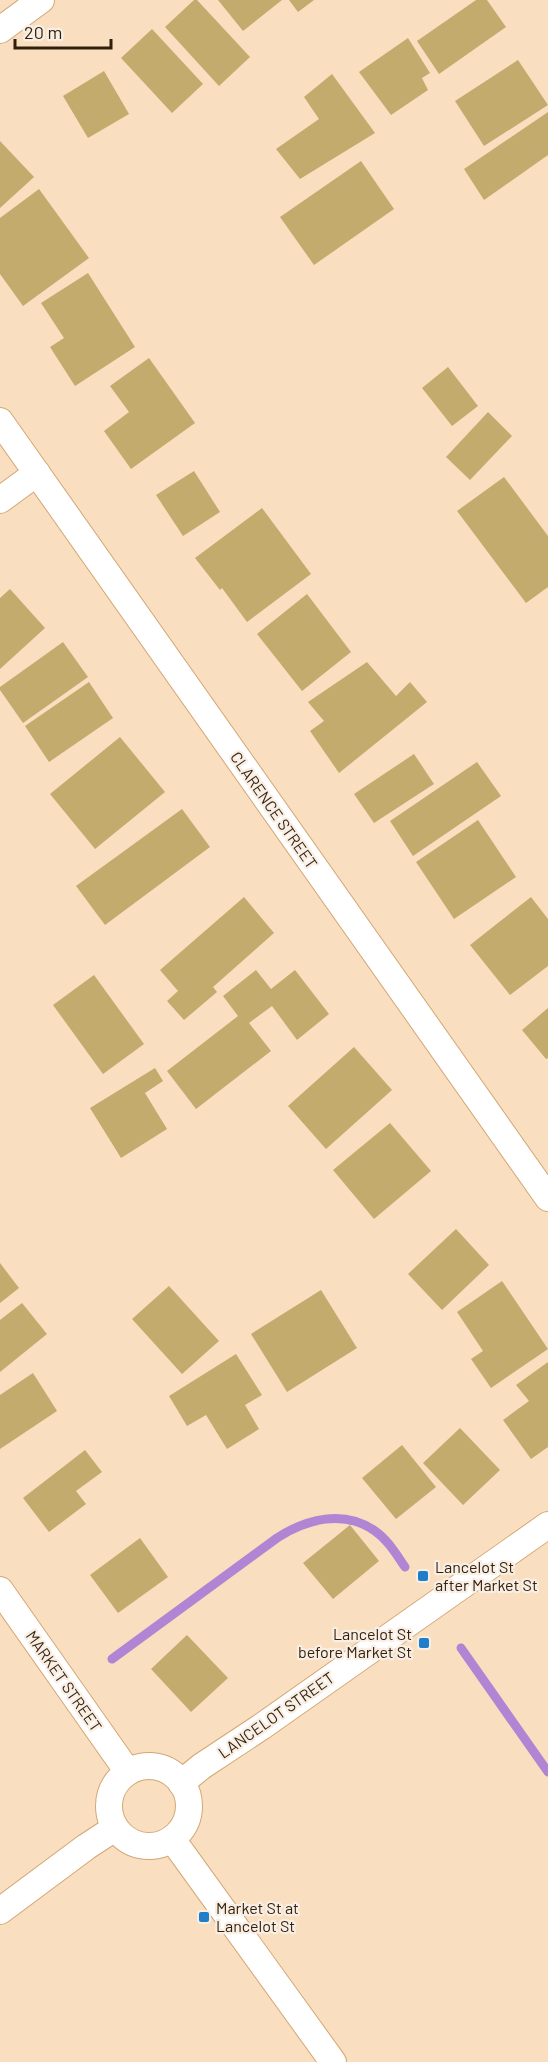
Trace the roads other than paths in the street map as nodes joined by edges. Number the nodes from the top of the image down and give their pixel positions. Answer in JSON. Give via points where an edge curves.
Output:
{"nodes":[{"id":1,"x":41,"y":0,"type":"edge"},
{"id":2,"x":0,"y":30,"type":"edge"},
{"id":3,"x":0,"y":421,"type":"edge"},
{"id":4,"x":37,"y":473,"type":"junction"},
{"id":5,"x":0,"y":500,"type":"edge"},
{"id":6,"x":548,"y":1198,"type":"edge"},
{"id":7,"x":548,"y":1525,"type":"edge"},
{"id":8,"x":0,"y":1590,"type":"edge"},
{"id":9,"x":128,"y":1772,"type":"junction"},
{"id":10,"x":181,"y":1783,"type":"junction"},
{"id":11,"x":115,"y":1828,"type":"junction"},
{"id":12,"x":172,"y":1839,"type":"junction"},
{"id":13,"x":0,"y":1911,"type":"edge"},
{"id":14,"x":333,"y":2062,"type":"edge"}],
"edges":[{"from":1,"to":2,"type":"street"},
{"from":3,"to":4,"type":"street","name":"CLARENCE STREET"},
{"from":4,"to":5,"type":"street"},
{"from":4,"to":6,"type":"street","name":"CLARENCE STREET"},
{"from":7,"to":10,"type":"street","name":"LANCELOT STREET"},
{"from":8,"to":9,"type":"street","name":"MARKET STREET"},
{"from":9,"to":10,"type":"street","via":[[156,1768]]},
{"from":9,"to":11,"type":"street","via":[[110,1798],[110,1817]]},
{"from":10,"to":12,"type":"street","via":[[189,1802],[188,1817]]},
{"from":11,"to":12,"type":"street","via":[[138,1845],[152,1846]]},
{"from":11,"to":13,"type":"street"},
{"from":12,"to":14,"type":"street"}]}
